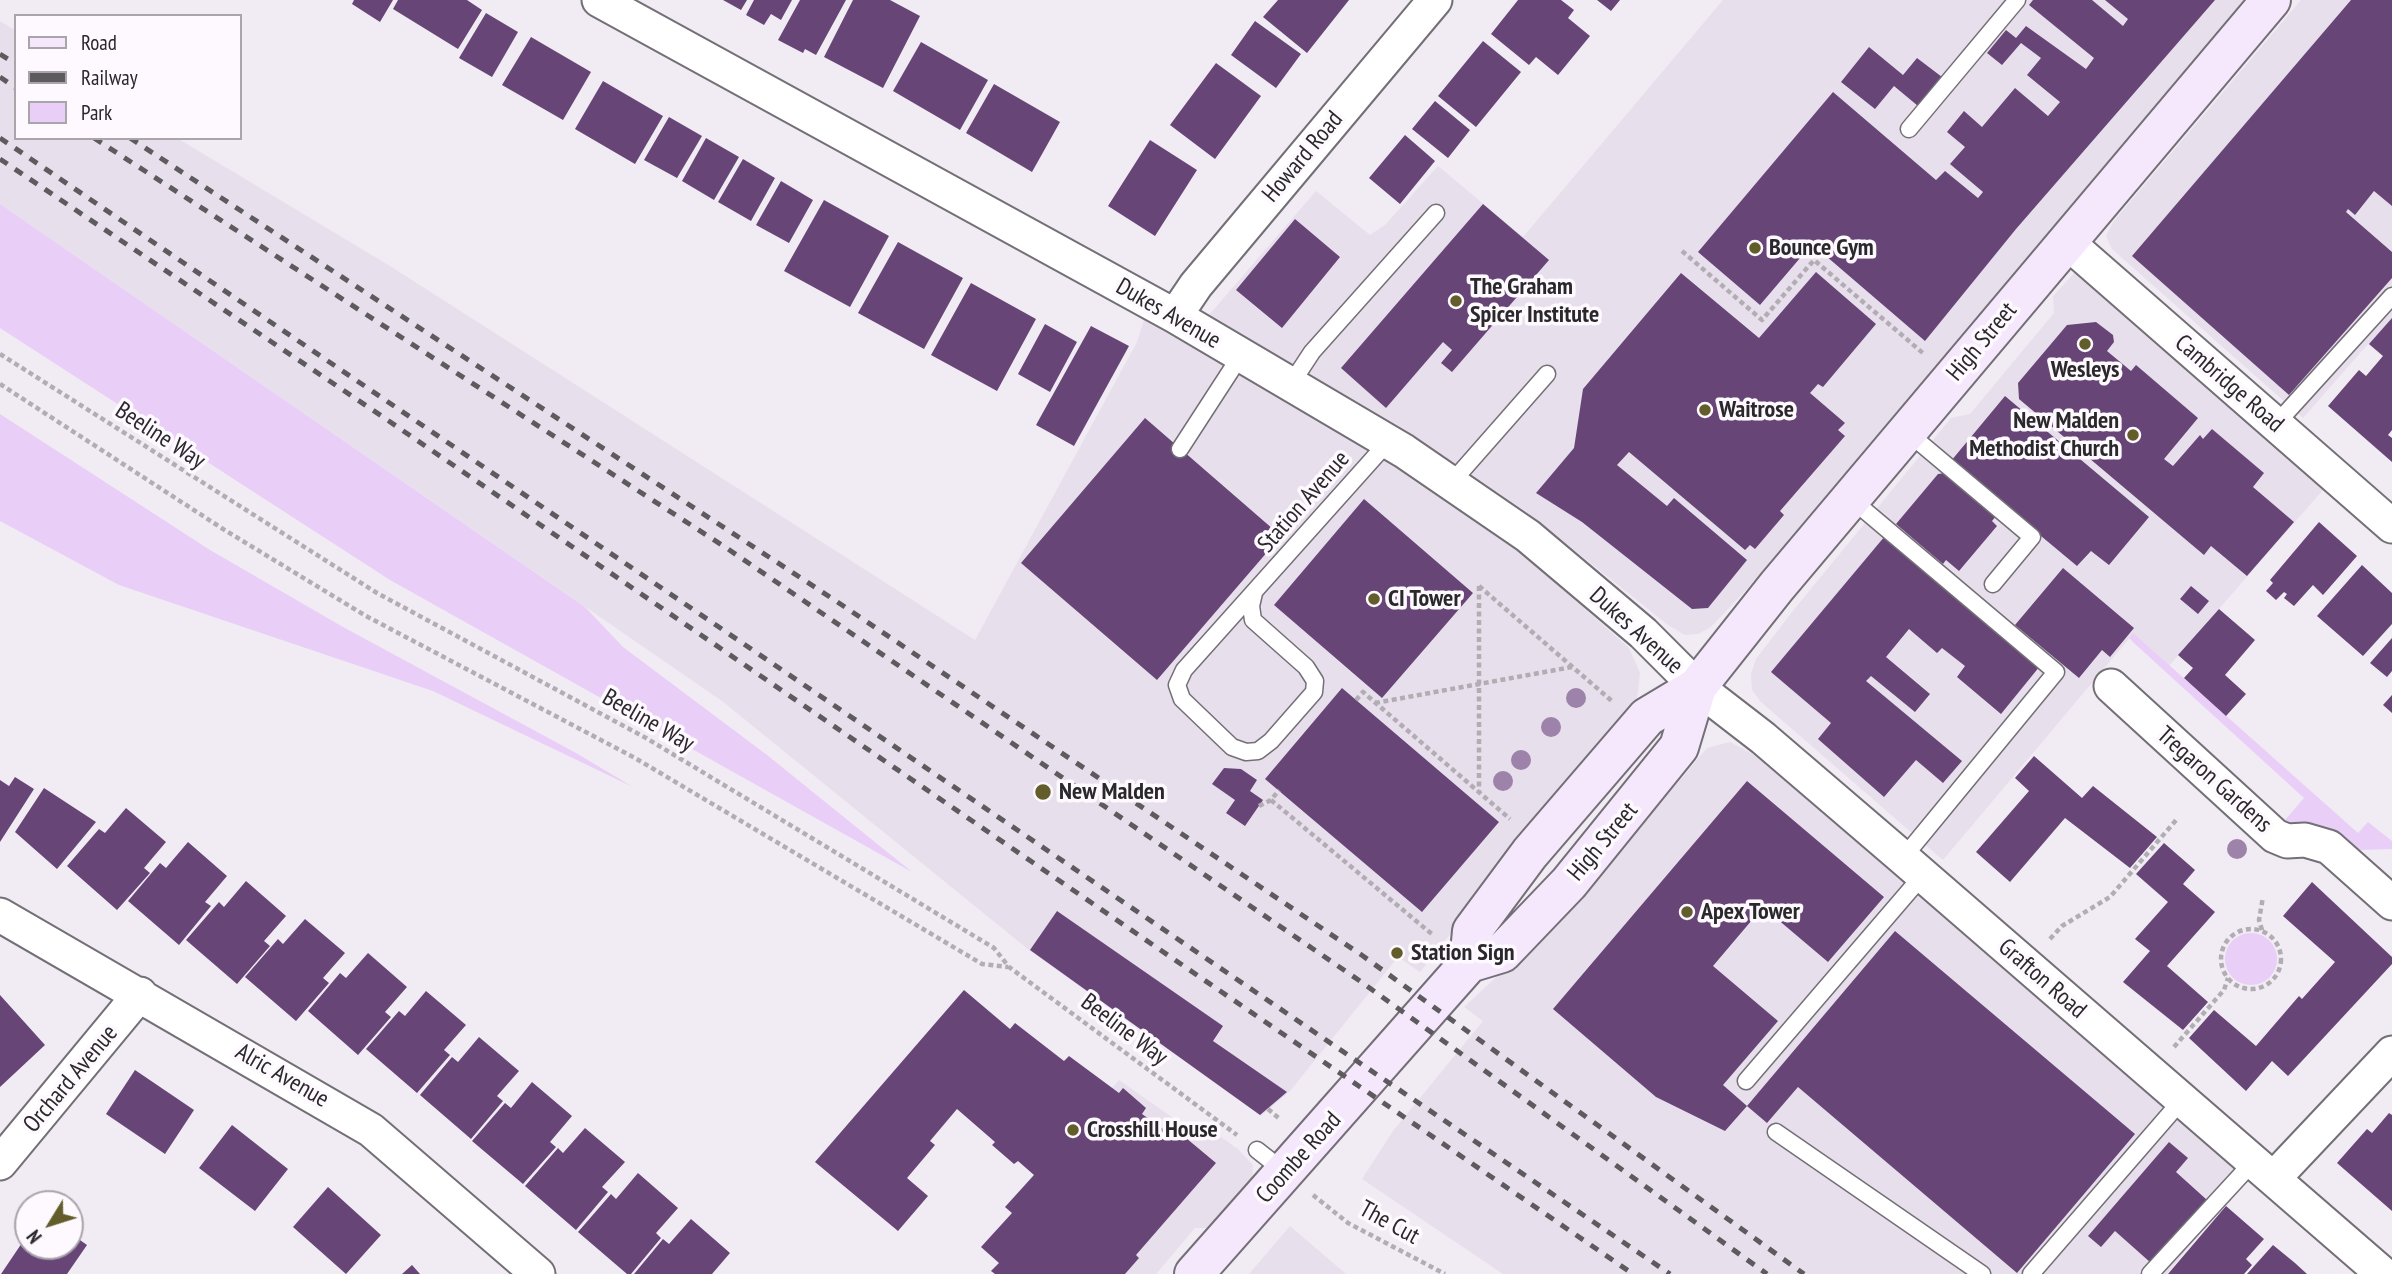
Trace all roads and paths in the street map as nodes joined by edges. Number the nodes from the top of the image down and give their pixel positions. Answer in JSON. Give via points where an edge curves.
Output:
{"nodes":[{"id":1,"x":600,"y":0,"type":"edge"},
{"id":2,"x":1435,"y":0,"type":"edge"},
{"id":3,"x":2017,"y":0,"type":"edge"},
{"id":4,"x":2271,"y":0,"type":"edge"},
{"id":5,"x":1909,"y":129,"type":"dead end"},
{"id":6,"x":1436,"y":213,"type":"dead end"},
{"id":7,"x":2067,"y":242,"type":"junction"},
{"id":8,"x":1682,"y":251,"type":"dead end"},
{"id":9,"x":2392,"y":296,"type":"edge"},
{"id":10,"x":1175,"y":316,"type":"junction"},
{"id":11,"x":0,"y":354,"type":"edge"},
{"id":12,"x":1241,"y":355,"type":"junction"},
{"id":13,"x":1930,"y":359,"type":"dead end"},
{"id":14,"x":1547,"y":374,"type":"dead end"},
{"id":15,"x":0,"y":384,"type":"edge"},
{"id":16,"x":1291,"y":384,"type":"junction"},
{"id":17,"x":2276,"y":424,"type":"junction"},
{"id":18,"x":1906,"y":432,"type":"junction"},
{"id":19,"x":1388,"y":442,"type":"junction"},
{"id":20,"x":1180,"y":449,"type":"dead end"},
{"id":21,"x":1452,"y":482,"type":"junction"},
{"id":22,"x":1850,"y":498,"type":"junction"},
{"id":23,"x":2392,"y":526,"type":"edge"},
{"id":24,"x":1993,"y":584,"type":"dead end"},
{"id":25,"x":1254,"y":593,"type":"junction"},
{"id":26,"x":1572,"y":667,"type":"junction"},
{"id":27,"x":1478,"y":684,"type":"junction"},
{"id":28,"x":2111,"y":686,"type":"dead end"},
{"id":29,"x":1697,"y":687,"type":"junction"},
{"id":30,"x":1356,"y":700,"type":"dead end"},
{"id":31,"x":1375,"y":703,"type":"junction"},
{"id":32,"x":1620,"y":708,"type":"dead end"},
{"id":33,"x":1279,"y":790,"type":"dead end"},
{"id":34,"x":1479,"y":792,"type":"junction"},
{"id":35,"x":1270,"y":800,"type":"junction"},
{"id":36,"x":1259,"y":806,"type":"dead end"},
{"id":37,"x":2177,"y":820,"type":"dead end"},
{"id":38,"x":1521,"y":828,"type":"dead end"},
{"id":39,"x":1913,"y":867,"type":"junction"},
{"id":40,"x":2263,"y":897,"type":"dead end"},
{"id":41,"x":2392,"y":903,"type":"edge"},
{"id":42,"x":0,"y":915,"type":"edge"},
{"id":43,"x":2259,"y":920,"type":"junction"},
{"id":44,"x":2252,"y":928,"type":"junction"},
{"id":45,"x":2262,"y":931,"type":"junction"},
{"id":46,"x":1437,"y":938,"type":"dead end"},
{"id":47,"x":2027,"y":966,"type":"junction"},
{"id":48,"x":1009,"y":967,"type":"junction"},
{"id":49,"x":2228,"y":978,"type":"junction"},
{"id":50,"x":2235,"y":984,"type":"junction"},
{"id":51,"x":2224,"y":990,"type":"junction"},
{"id":52,"x":140,"y":994,"type":"junction"},
{"id":53,"x":1402,"y":1041,"type":"joint"},
{"id":54,"x":2392,"y":1053,"type":"edge"},
{"id":55,"x":2150,"y":1073,"type":"junction"},
{"id":56,"x":1746,"y":1082,"type":"dead end"},
{"id":57,"x":2181,"y":1101,"type":"junction"},
{"id":58,"x":1268,"y":1109,"type":"dead end"},
{"id":59,"x":1285,"y":1123,"type":"dead end"},
{"id":60,"x":1776,"y":1132,"type":"dead end"},
{"id":61,"x":1271,"y":1161,"type":"junction"},
{"id":62,"x":0,"y":1163,"type":"edge"},
{"id":63,"x":2264,"y":1170,"type":"junction"},
{"id":64,"x":1318,"y":1199,"type":"dead end"},
{"id":65,"x":538,"y":1274,"type":"edge"},
{"id":66,"x":1194,"y":1274,"type":"edge"},
{"id":67,"x":1444,"y":1274,"type":"edge"},
{"id":68,"x":1982,"y":1274,"type":"edge"},
{"id":69,"x":2031,"y":1274,"type":"edge"},
{"id":70,"x":2150,"y":1274,"type":"edge"},
{"id":71,"x":2383,"y":1274,"type":"edge"}],
"edges":[{"from":1,"to":10,"type":"street","name":"Dukes Avenue"},
{"from":2,"to":10,"type":"street","name":"Howard Road"},
{"from":3,"to":5,"type":"lane"},
{"from":4,"to":7,"type":"main road","name":"High Street"},
{"from":6,"to":16,"type":"lane","via":[[1312,352]]},
{"from":7,"to":17,"type":"street","name":"Cambridge Road"},
{"from":7,"to":18,"type":"main road","name":"High Street"},
{"from":8,"to":13,"type":"path","via":[[1762,320],[1814,260]]},
{"from":9,"to":17,"type":"lane"},
{"from":10,"to":12,"type":"street","name":"Dukes Avenue"},
{"from":11,"to":48,"type":"path","name":"Beeline Way","via":[[377,593],[646,738],[994,948]]},
{"from":12,"to":16,"type":"street","name":"Dukes Avenue"},
{"from":12,"to":20,"type":"lane"},
{"from":14,"to":21,"type":"lane"},
{"from":15,"to":48,"type":"path","via":[[366,616],[635,758],[982,964]]},
{"from":16,"to":19,"type":"street","name":"Dukes Avenue"},
{"from":17,"to":23,"type":"street","name":"Cambridge Road"},
{"from":18,"to":22,"type":"main road","name":"High Street"},
{"from":18,"to":24,"type":"lane","via":[[2032,537]]},
{"from":19,"to":21,"type":"street","name":"Dukes Avenue"},
{"from":19,"to":25,"type":"lane","name":"Station Avenue"},
{"from":21,"to":29,"type":"street","name":"Dukes Avenue","via":[[1528,536],[1643,633]]},
{"from":22,"to":29,"type":"main road","name":"High Street"},
{"from":22,"to":39,"type":"lane","via":[[2056,672]]},
{"from":25,"to":25,"type":"lane","name":"Station Avenue","via":[[1253,620],[1306,667],[1315,681],[1314,692],[1271,741],[1258,751],[1246,752],[1233,747],[1190,709],[1177,685],[1184,670]]},
{"from":26,"to":27,"type":"path"},
{"from":26,"to":27,"type":"path","via":[[1479,586]]},
{"from":26,"to":32,"type":"path"},
{"from":27,"to":31,"type":"path"},
{"from":27,"to":34,"type":"path"},
{"from":28,"to":41,"type":"street","name":"Tregaron Gardens","via":[[2275,836],[2329,847]]},
{"from":29,"to":39,"type":"street","name":"Grafton Road"},
{"from":29,"to":53,"type":"main road","name":"High Street","via":[[1679,747],[1569,883],[1502,953],[1469,963]]},
{"from":30,"to":31,"type":"path","via":[[1363,692]]},
{"from":31,"to":34,"type":"path"},
{"from":33,"to":35,"type":"path"},
{"from":34,"to":38,"type":"path"},
{"from":35,"to":36,"type":"path"},
{"from":35,"to":46,"type":"path"},
{"from":37,"to":47,"type":"path","via":[[2110,897],[2063,926]]},
{"from":39,"to":47,"type":"street","name":"Grafton Road"},
{"from":39,"to":56,"type":"lane"},
{"from":40,"to":43,"type":"path"},
{"from":42,"to":52,"type":"street","name":"Alric Avenue"},
{"from":43,"to":44,"type":"path"},
{"from":43,"to":45,"type":"path"},
{"from":44,"to":45,"type":"path"},
{"from":44,"to":49,"type":"path","via":[[2237,931],[2224,945],[2221,964]]},
{"from":45,"to":50,"type":"path","via":[[2280,947],[2276,977],[2259,988]]},
{"from":47,"to":55,"type":"street","name":"Grafton Road"},
{"from":48,"to":61,"type":"path","name":"Beeline Way"},
{"from":49,"to":50,"type":"path"},
{"from":49,"to":51,"type":"path"},
{"from":50,"to":51,"type":"path"},
{"from":51,"to":55,"type":"path"},
{"from":52,"to":62,"type":"street","name":"Orchard Avenue"},
{"from":52,"to":65,"type":"street","name":"Alric Avenue","via":[[371,1130]]},
{"from":53,"to":61,"type":"main road","name":"Coombe Road"},
{"from":54,"to":63,"type":"street"},
{"from":55,"to":57,"type":"street","name":"Grafton Road"},
{"from":57,"to":63,"type":"street","name":"Grafton Road"},
{"from":57,"to":69,"type":"lane"},
{"from":58,"to":59,"type":"path"},
{"from":60,"to":68,"type":"lane"},
{"from":61,"to":66,"type":"main road","name":"Coombe Road"},
{"from":63,"to":70,"type":"lane"},
{"from":63,"to":71,"type":"street","name":"Grafton Road"},
{"from":64,"to":67,"type":"path","name":"The Cut","via":[[1348,1223]]}]}
